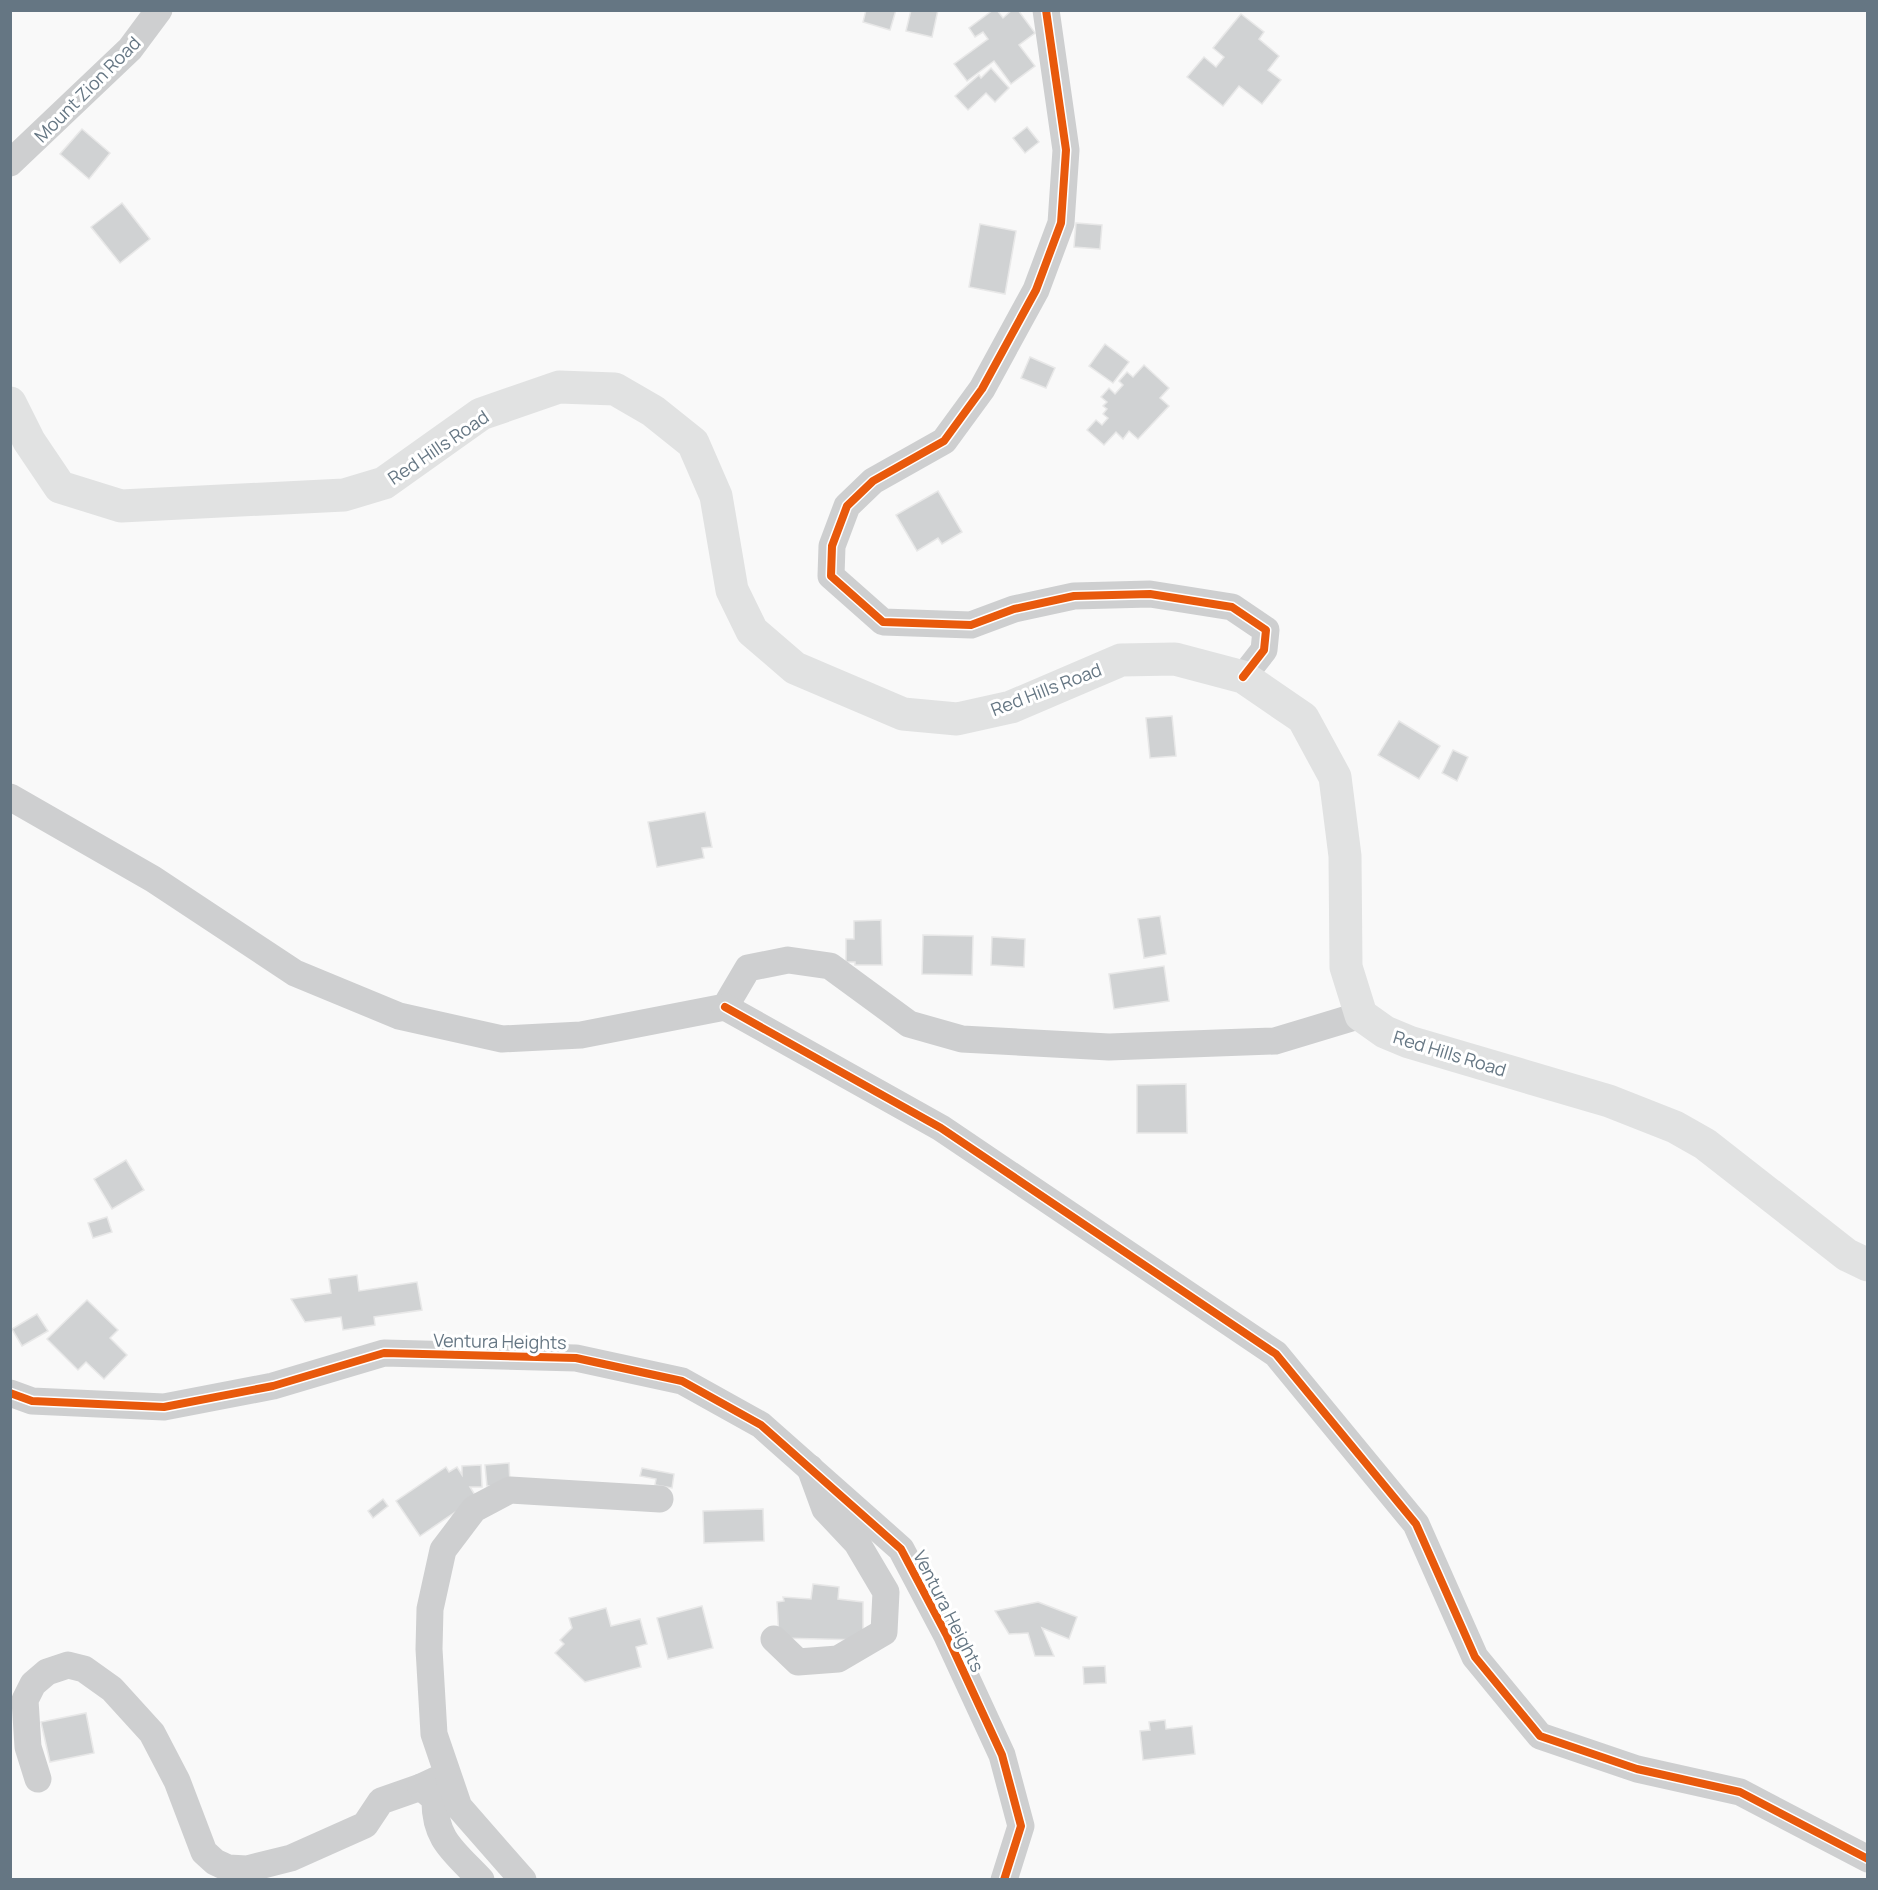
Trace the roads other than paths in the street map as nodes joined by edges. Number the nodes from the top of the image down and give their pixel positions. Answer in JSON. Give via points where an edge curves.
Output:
{"nodes":[{"id":1,"x":159,"y":10,"type":"edge"},
{"id":2,"x":1046,"y":10,"type":"edge"},
{"id":3,"x":10,"y":163,"type":"edge"},
{"id":4,"x":10,"y":403,"type":"edge"},
{"id":5,"x":1243,"y":677,"type":"junction"},
{"id":6,"x":10,"y":797,"type":"edge"},
{"id":7,"x":725,"y":1007,"type":"junction"},
{"id":8,"x":1361,"y":1015,"type":"junction"},
{"id":9,"x":1868,"y":1265,"type":"edge"},
{"id":10,"x":10,"y":1393,"type":"edge"},
{"id":11,"x":810,"y":1467,"type":"junction"},
{"id":12,"x":660,"y":1499,"type":"dead end"},
{"id":13,"x":774,"y":1639,"type":"dead end"},
{"id":14,"x":448,"y":1775,"type":"junction"},
{"id":15,"x":38,"y":1779,"type":"dead end"},
{"id":16,"x":421,"y":1787,"type":"junction"},
{"id":17,"x":1868,"y":1859,"type":"edge"},
{"id":18,"x":481,"y":1880,"type":"edge"},
{"id":19,"x":523,"y":1880,"type":"edge"},
{"id":20,"x":1004,"y":1880,"type":"edge"}],
"edges":[{"from":1,"to":3,"type":"street","name":"Mount Zion Road","via":[[130,49]]},
{"from":2,"to":5,"type":"street","via":[[1066,150],[1060,223],[1035,291],[982,389],[944,441],[873,481],[847,506],[832,546],[831,576],[883,622],[971,625],[1014,609],[1074,596],[1150,594],[1233,607],[1266,630],[1264,650]]},
{"from":4,"to":5,"type":"main road","name":"Red Hills Road","via":[[60,488],[122,506],[344,495],[384,483],[482,414],[559,387],[615,389],[653,411],[693,443],[716,496],[732,590],[752,631],[795,668],[903,714],[957,719],[1011,706],[1122,660],[1174,659]]},
{"from":5,"to":8,"type":"main road","name":"Red Hills Road","via":[[1303,718],[1335,777],[1345,856],[1346,967]]},
{"from":6,"to":7,"type":"street","via":[[153,879],[295,973],[399,1016],[502,1039],[581,1035]]},
{"from":7,"to":8,"type":"street","via":[[748,968],[788,960],[830,966],[909,1024],[962,1039],[1109,1047],[1275,1041]]},
{"from":7,"to":17,"type":"street","via":[[941,1128],[1276,1354],[1416,1524],[1475,1657],[1540,1736],[1637,1769],[1740,1792]]},
{"from":8,"to":9,"type":"main road","name":"Red Hills Road","via":[[1385,1032],[1409,1042],[1609,1101],[1675,1127],[1705,1144],[1847,1256]]},
{"from":10,"to":11,"type":"street","name":"Ventura Heights","via":[[32,1401],[164,1407],[273,1386],[384,1353],[576,1358],[682,1381],[761,1425]]},
{"from":11,"to":13,"type":"street","via":[[825,1509],[857,1543],[886,1592],[884,1632],[838,1659],[798,1662]]},
{"from":11,"to":20,"type":"street","name":"Ventura Heights","via":[[901,1549],[947,1636],[1002,1755],[1021,1826]]},
{"from":12,"to":14,"type":"street","via":[[510,1490],[474,1509],[443,1550],[430,1609],[434,1734]]},
{"from":14,"to":16,"type":"street"},
{"from":14,"to":19,"type":"street","via":[[459,1807]]},
{"from":15,"to":16,"type":"street","via":[[28,1747],[25,1700],[33,1683],[47,1672],[68,1665],[84,1669],[112,1689],[152,1733],[177,1781],[204,1852],[228,1868],[247,1869],[291,1858],[365,1825],[381,1801]]},
{"from":16,"to":18,"type":"street","via":[[435,1799],[435,1819],[444,1841]]}]}
